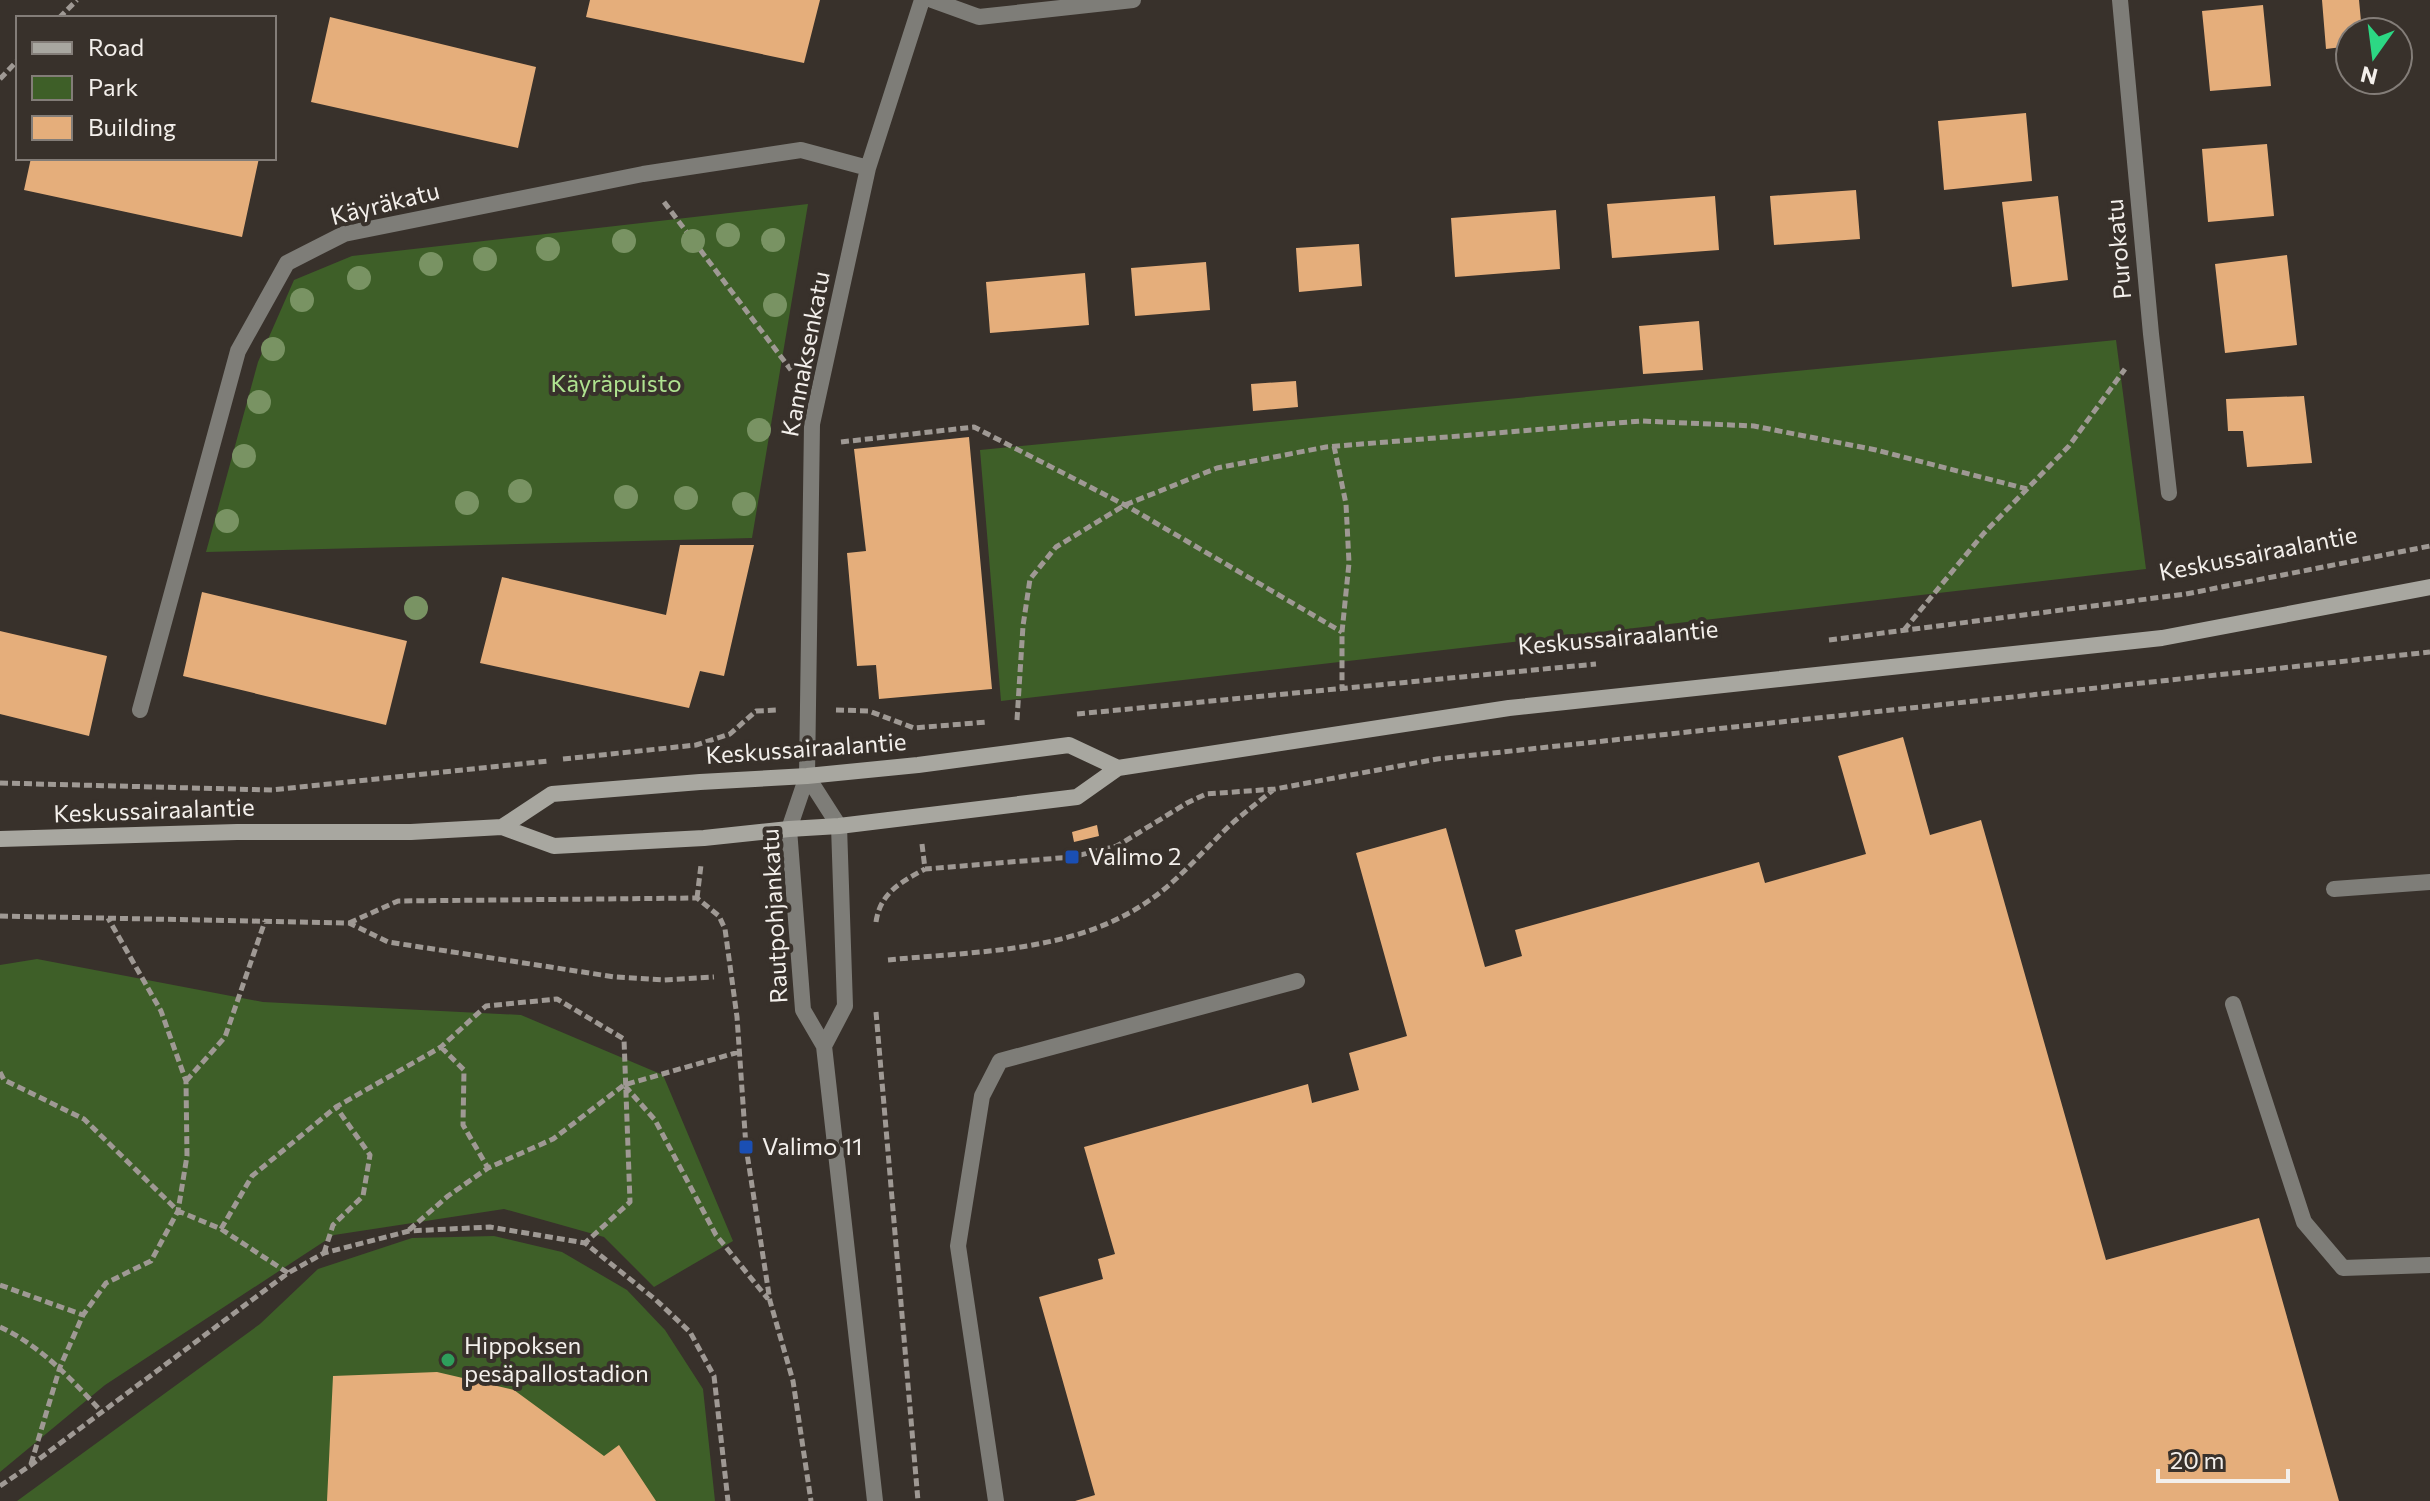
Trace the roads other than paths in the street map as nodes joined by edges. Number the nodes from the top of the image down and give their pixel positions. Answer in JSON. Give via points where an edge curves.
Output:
{"nodes":[{"id":1,"x":922,"y":0,"type":"edge"},
{"id":2,"x":932,"y":0,"type":"edge"},
{"id":3,"x":1133,"y":0,"type":"edge"},
{"id":4,"x":2120,"y":0,"type":"edge"},
{"id":5,"x":868,"y":168,"type":"junction"},
{"id":6,"x":2169,"y":493,"type":"dead end"},
{"id":7,"x":2425,"y":590,"type":"edge"},
{"id":8,"x":140,"y":710,"type":"dead end"},
{"id":9,"x":1118,"y":768,"type":"junction"},
{"id":10,"x":807,"y":776,"type":"junction"},
{"id":11,"x":839,"y":826,"type":"junction"},
{"id":12,"x":502,"y":827,"type":"junction"},
{"id":13,"x":789,"y":829,"type":"junction"},
{"id":14,"x":0,"y":839,"type":"edge"},
{"id":15,"x":2430,"y":882,"type":"edge"},
{"id":16,"x":2334,"y":889,"type":"dead end"},
{"id":17,"x":1297,"y":981,"type":"dead end"},
{"id":18,"x":2233,"y":1004,"type":"dead end"},
{"id":19,"x":824,"y":1046,"type":"junction"},
{"id":20,"x":2430,"y":1265,"type":"edge"},
{"id":21,"x":875,"y":1501,"type":"edge"},
{"id":22,"x":996,"y":1501,"type":"edge"}],
"edges":[{"from":1,"to":5,"type":"street","name":"Kannaksenkatu"},
{"from":2,"to":3,"type":"street","via":[[979,17]]},
{"from":4,"to":6,"type":"street","name":"Purokatu"},
{"from":5,"to":8,"type":"street","name":"Käyräkatu","via":[[801,150],[643,174],[344,234],[287,263],[238,351]]},
{"from":5,"to":10,"type":"street","name":"Kannaksenkatu","via":[[812,424]]},
{"from":7,"to":9,"type":"main road","name":"Keskussairaalantie","via":[[2162,638],[1509,708]]},
{"from":9,"to":10,"type":"main road","name":"Keskussairaalantie","via":[[1069,745]]},
{"from":9,"to":11,"type":"main road","name":"Keskussairaalantie","via":[[1077,797]]},
{"from":10,"to":11,"type":"street"},
{"from":10,"to":12,"type":"main road","name":"Keskussairaalantie","via":[[552,794]]},
{"from":10,"to":13,"type":"street","name":"Rautpohjankatu"},
{"from":11,"to":13,"type":"main road","name":"Keskussairaalantie"},
{"from":11,"to":19,"type":"street","via":[[845,1006]]},
{"from":12,"to":13,"type":"main road","name":"Keskussairaalantie","via":[[554,846]]},
{"from":12,"to":14,"type":"main road","name":"Keskussairaalantie"},
{"from":13,"to":19,"type":"street","name":"Rautpohjankatu","via":[[803,1010]]},
{"from":15,"to":16,"type":"street"},
{"from":17,"to":22,"type":"street","via":[[1000,1061],[982,1096],[958,1246]]},
{"from":18,"to":20,"type":"street","via":[[2304,1222],[2343,1268]]},
{"from":19,"to":21,"type":"street","name":"Rautpohjankatu"}]}
